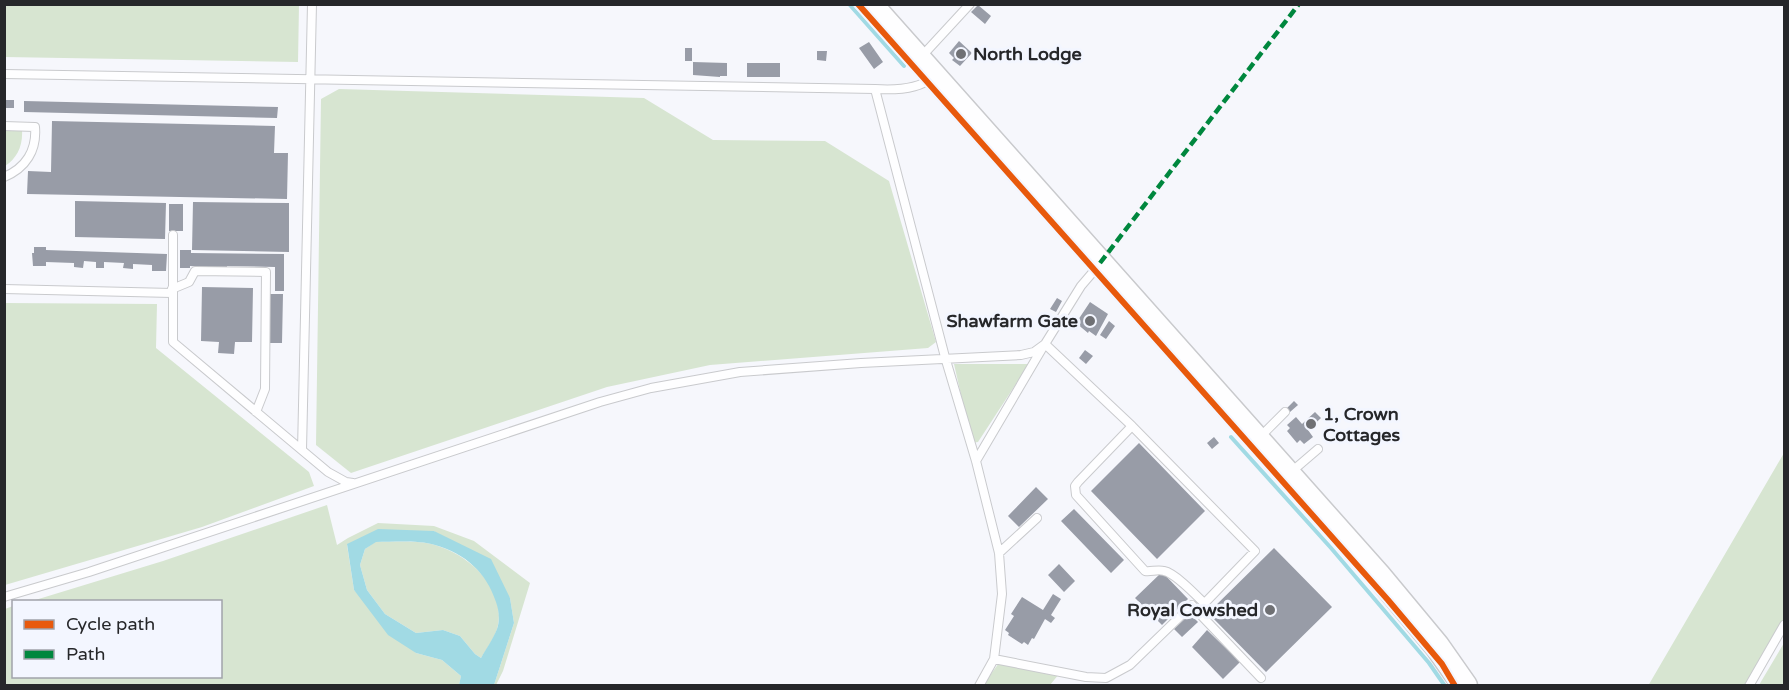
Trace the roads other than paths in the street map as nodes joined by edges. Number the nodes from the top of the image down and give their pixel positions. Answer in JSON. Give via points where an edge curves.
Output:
{"nodes":[{"id":1,"x":312,"y":4,"type":"edge"},
{"id":2,"x":870,"y":4,"type":"edge"},
{"id":3,"x":970,"y":4,"type":"edge"},
{"id":4,"x":926,"y":68,"type":"junction"},
{"id":5,"x":4,"y":74,"type":"edge"},
{"id":6,"x":310,"y":78,"type":"junction"},
{"id":7,"x":875,"y":89,"type":"junction"},
{"id":8,"x":4,"y":126,"type":"edge"},
{"id":9,"x":4,"y":177,"type":"edge"},
{"id":10,"x":173,"y":235,"type":"dead end"},
{"id":11,"x":1100,"y":263,"type":"junction"},
{"id":12,"x":4,"y":289,"type":"edge"},
{"id":13,"x":172,"y":291,"type":"junction"},
{"id":14,"x":1045,"y":344,"type":"junction"},
{"id":15,"x":945,"y":357,"type":"junction"},
{"id":16,"x":256,"y":412,"type":"junction"},
{"id":17,"x":1285,"y":412,"type":"dead end"},
{"id":18,"x":1132,"y":426,"type":"junction"},
{"id":19,"x":1258,"y":439,"type":"junction"},
{"id":20,"x":1318,"y":449,"type":"dead end"},
{"id":21,"x":302,"y":450,"type":"junction"},
{"id":22,"x":976,"y":461,"type":"junction"},
{"id":23,"x":1288,"y":474,"type":"junction"},
{"id":24,"x":355,"y":484,"type":"junction"},
{"id":25,"x":1037,"y":518,"type":"dead end"},
{"id":26,"x":999,"y":553,"type":"junction"},
{"id":27,"x":4,"y":597,"type":"edge"},
{"id":28,"x":1205,"y":604,"type":"junction"},
{"id":29,"x":1197,"y":611,"type":"junction"},
{"id":30,"x":1785,"y":626,"type":"edge"},
{"id":31,"x":994,"y":659,"type":"junction"},
{"id":32,"x":1261,"y":678,"type":"dead end"},
{"id":33,"x":979,"y":686,"type":"edge"},
{"id":34,"x":1465,"y":686,"type":"edge"},
{"id":35,"x":1749,"y":686,"type":"edge"}],
"edges":[{"from":1,"to":6,"type":"lane"},
{"from":2,"to":4,"type":"main road"},
{"from":3,"to":4,"type":"lane"},
{"from":4,"to":7,"type":"lane","via":[[924,84]]},
{"from":4,"to":11,"type":"main road"},
{"from":5,"to":6,"type":"lane"},
{"from":6,"to":7,"type":"lane"},
{"from":6,"to":21,"type":"lane"},
{"from":7,"to":15,"type":"lane"},
{"from":8,"to":9,"type":"lane","via":[[35,127],[36,135],[26,161]]},
{"from":10,"to":13,"type":"lane"},
{"from":11,"to":14,"type":"lane"},
{"from":11,"to":19,"type":"main road"},
{"from":12,"to":13,"type":"lane"},
{"from":13,"to":16,"type":"lane","via":[[173,342]]},
{"from":13,"to":16,"type":"lane","via":[[189,282],[195,271],[266,272],[265,389]]},
{"from":14,"to":15,"type":"lane","via":[[1021,355]]},
{"from":14,"to":18,"type":"lane"},
{"from":14,"to":22,"type":"lane"},
{"from":15,"to":22,"type":"lane"},
{"from":15,"to":24,"type":"lane","via":[[740,372],[661,386],[600,402]]},
{"from":16,"to":21,"type":"lane"},
{"from":17,"to":19,"type":"lane"},
{"from":18,"to":28,"type":"lane","via":[[1256,551]]},
{"from":18,"to":28,"type":"lane","via":[[1078,482],[1076,495],[1145,571],[1170,573]]},
{"from":19,"to":23,"type":"main road"},
{"from":20,"to":23,"type":"lane"},
{"from":21,"to":24,"type":"lane","via":[[339,479]]},
{"from":22,"to":26,"type":"lane"},
{"from":23,"to":34,"type":"main road","via":[[1393,593]]},
{"from":24,"to":27,"type":"lane"},
{"from":25,"to":26,"type":"lane"},
{"from":26,"to":31,"type":"lane","via":[[1002,594]]},
{"from":28,"to":29,"type":"lane"},
{"from":29,"to":31,"type":"lane","via":[[1192,605],[1130,665],[1106,678]]},
{"from":29,"to":32,"type":"lane"},
{"from":30,"to":35,"type":"lane"},
{"from":31,"to":33,"type":"lane"}]}
